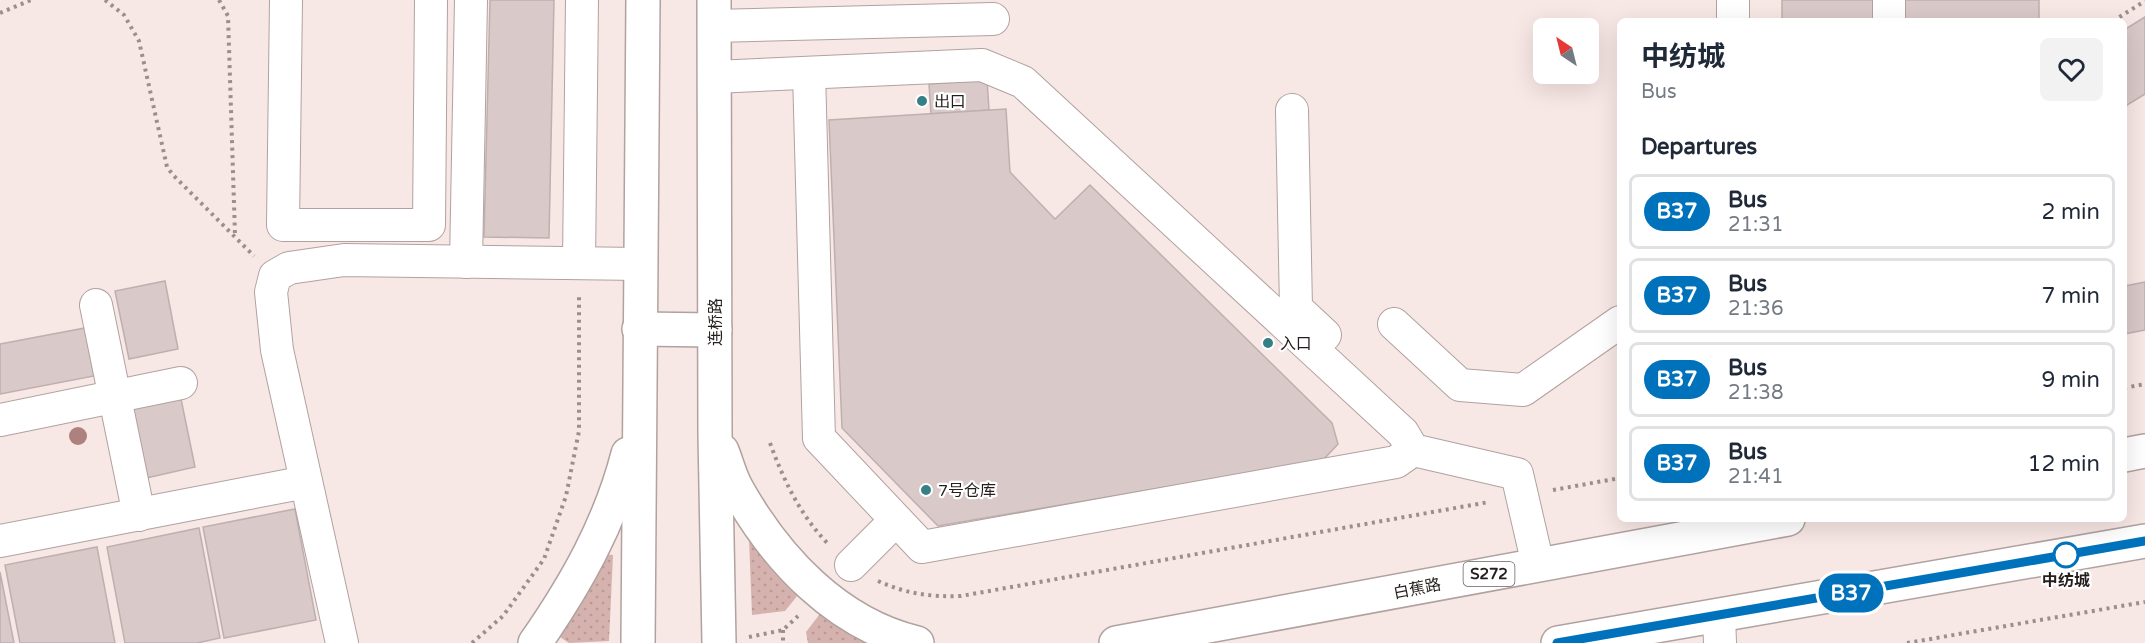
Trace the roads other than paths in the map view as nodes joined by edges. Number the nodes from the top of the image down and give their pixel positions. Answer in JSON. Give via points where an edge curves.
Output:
{"nodes":[{"id":1,"x":286,"y":0,"type":"edge"},
{"id":2,"x":431,"y":0,"type":"edge"},
{"id":3,"x":471,"y":0,"type":"edge"},
{"id":4,"x":582,"y":0,"type":"edge"},
{"id":5,"x":643,"y":0,"type":"edge"},
{"id":6,"x":1733,"y":0,"type":"edge"},
{"id":7,"x":1889,"y":0,"type":"edge"},
{"id":8,"x":714,"y":13,"type":"edge"},
{"id":9,"x":1733,"y":18,"type":"edge"},
{"id":10,"x":1889,"y":18,"type":"edge"},
{"id":11,"x":993,"y":19,"type":"dead end"},
{"id":12,"x":808,"y":72,"type":"junction"},
{"id":13,"x":714,"y":77,"type":"junction"},
{"id":14,"x":1292,"y":110,"type":"dead end"},
{"id":15,"x":466,"y":262,"type":"junction"},
{"id":16,"x":579,"y":263,"type":"junction"},
{"id":17,"x":640,"y":264,"type":"junction"},
{"id":18,"x":96,"y":305,"type":"dead end"},
{"id":19,"x":1394,"y":324,"type":"dead end"},
{"id":20,"x":1617,"y":324,"type":"edge"},
{"id":21,"x":639,"y":329,"type":"junction"},
{"id":22,"x":715,"y":330,"type":"junction"},
{"id":23,"x":181,"y":383,"type":"dead end"},
{"id":24,"x":115,"y":397,"type":"junction"},
{"id":25,"x":638,"y":415,"type":"junction"},
{"id":26,"x":0,"y":420,"type":"edge"},
{"id":27,"x":716,"y":435,"type":"junction"},
{"id":28,"x":1413,"y":450,"type":"junction"},
{"id":29,"x":2145,"y":452,"type":"edge"},
{"id":30,"x":2127,"y":455,"type":"edge"},
{"id":31,"x":1445,"y":457,"type":"junction"},
{"id":32,"x":306,"y":482,"type":"junction"},
{"id":33,"x":139,"y":515,"type":"junction"},
{"id":34,"x":896,"y":520,"type":"junction"},
{"id":35,"x":1754,"y":522,"type":"edge"},
{"id":36,"x":1732,"y":524,"type":"edge"},
{"id":37,"x":0,"y":541,"type":"edge"},
{"id":38,"x":2145,"y":541,"type":"edge"},
{"id":39,"x":852,"y":565,"type":"road end"},
{"id":40,"x":1538,"y":565,"type":"junction"},
{"id":41,"x":1720,"y":629,"type":"edge"},
{"id":42,"x":1191,"y":636,"type":"edge"},
{"id":43,"x":342,"y":643,"type":"edge"},
{"id":44,"x":535,"y":643,"type":"edge"},
{"id":45,"x":638,"y":643,"type":"edge"},
{"id":46,"x":719,"y":643,"type":"edge"},
{"id":47,"x":917,"y":643,"type":"edge"},
{"id":48,"x":1116,"y":643,"type":"edge"},
{"id":49,"x":1558,"y":643,"type":"edge"}],
"edges":[{"from":1,"to":2,"type":"street","via":[[283,225],[429,225]]},
{"from":3,"to":15,"type":"street"},
{"from":4,"to":16,"type":"street"},
{"from":5,"to":17,"type":"main road"},
{"from":6,"to":9,"type":"street"},
{"from":7,"to":10,"type":"street"},
{"from":8,"to":11,"type":"street"},
{"from":8,"to":13,"type":"main road","name":"连桥路"},
{"from":12,"to":13,"type":"street"},
{"from":12,"to":28,"type":"street","via":[[982,65],[1023,82],[1403,434]]},
{"from":12,"to":34,"type":"street","via":[[819,438]]},
{"from":13,"to":22,"type":"main road","name":"连桥路"},
{"from":14,"to":31,"type":"street","via":[[1296,308],[1430,434]]},
{"from":15,"to":16,"type":"street"},
{"from":15,"to":32,"type":"street","via":[[344,260],[289,268],[275,276],[271,292],[277,350]]},
{"from":16,"to":17,"type":"street"},
{"from":17,"to":21,"type":"main road"},
{"from":18,"to":24,"type":"street"},
{"from":19,"to":20,"type":"street","via":[[1460,385],[1523,390]]},
{"from":21,"to":22,"type":"main road"},
{"from":21,"to":25,"type":"main road"},
{"from":22,"to":27,"type":"main road","name":"连桥路"},
{"from":23,"to":24,"type":"street"},
{"from":24,"to":26,"type":"street"},
{"from":24,"to":33,"type":"street"},
{"from":25,"to":44,"type":"main road","via":[[619,488],[595,545],[565,600]]},
{"from":25,"to":45,"type":"main road"},
{"from":27,"to":46,"type":"main road","name":"连桥路"},
{"from":27,"to":47,"type":"main road","via":[[736,487],[765,534],[792,567],[857,620],[894,638]]},
{"from":28,"to":31,"type":"street"},
{"from":28,"to":34,"type":"street","via":[[1396,462],[922,547]]},
{"from":29,"to":30,"type":"main road"},
{"from":31,"to":40,"type":"street","via":[[1517,474]]},
{"from":32,"to":33,"type":"street"},
{"from":32,"to":43,"type":"street"},
{"from":33,"to":37,"type":"street"},
{"from":34,"to":39,"type":"street"},
{"from":35,"to":36,"type":"main road","name":"白蕉路","number":"S272"},
{"from":36,"to":40,"type":"main road","name":"白蕉路","number":"S272"},
{"from":38,"to":41,"type":"main road"},
{"from":40,"to":42,"type":"main road","name":"白蕉路","number":"S272"},
{"from":41,"to":49,"type":"main road"},
{"from":42,"to":48,"type":"main road","name":"白蕉路","number":"S272"}]}
